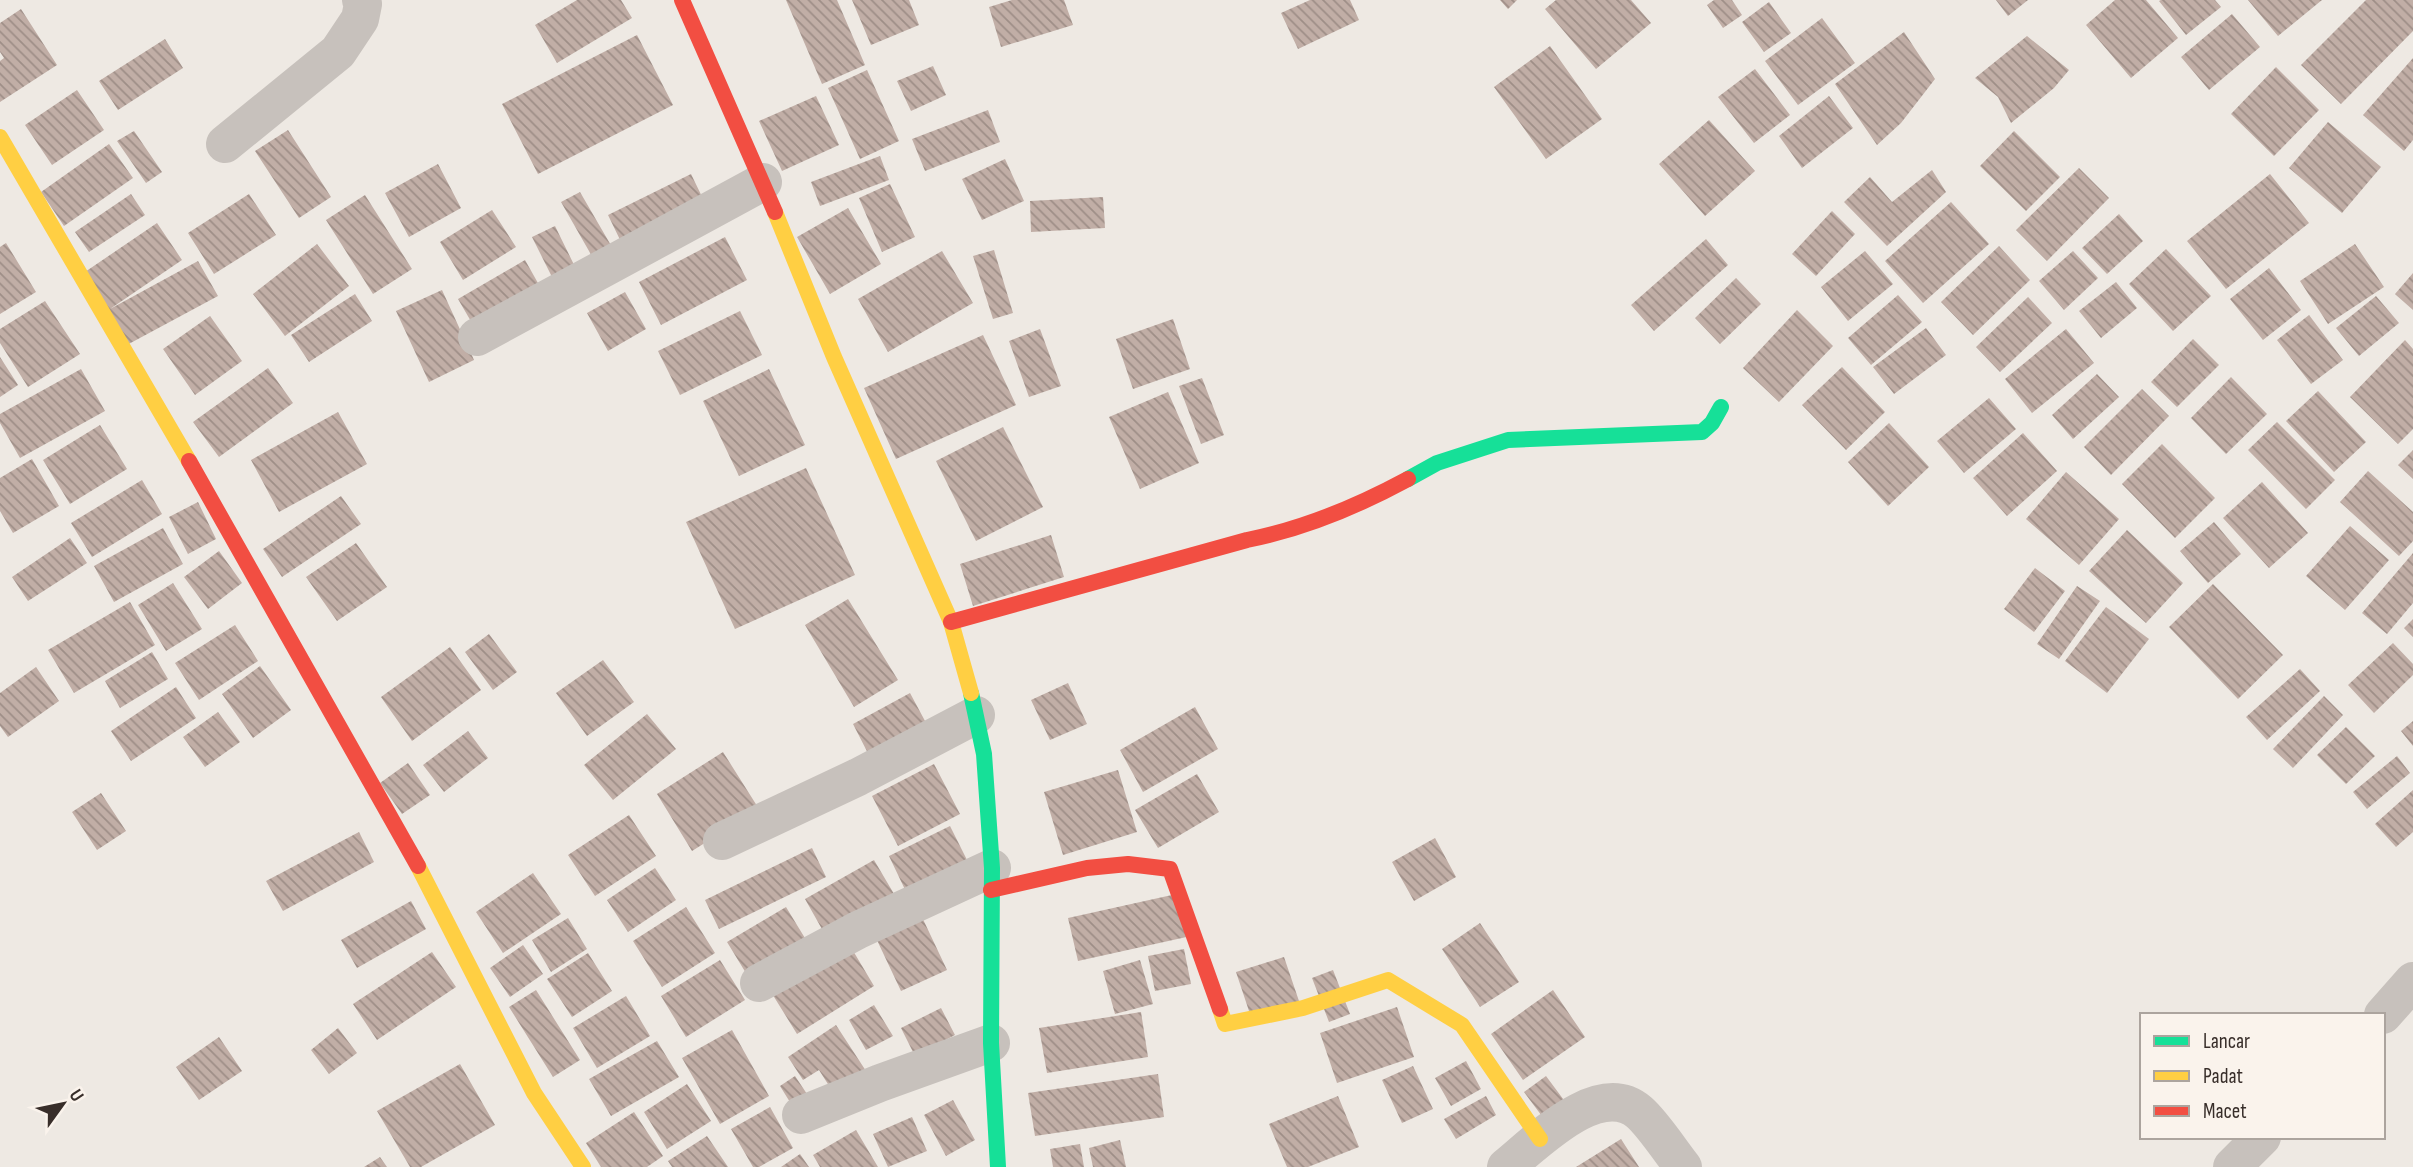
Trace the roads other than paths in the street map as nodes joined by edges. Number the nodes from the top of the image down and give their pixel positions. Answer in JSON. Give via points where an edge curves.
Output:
{"nodes":[{"id":1,"x":361,"y":0,"type":"edge"},
{"id":2,"x":682,"y":0,"type":"edge"},
{"id":3,"x":0,"y":136,"type":"edge"},
{"id":4,"x":225,"y":144,"type":"dead end"},
{"id":5,"x":763,"y":182,"type":"junction"},
{"id":6,"x":477,"y":337,"type":"dead end"},
{"id":7,"x":1721,"y":407,"type":"dead end"},
{"id":8,"x":950,"y":622,"type":"junction"},
{"id":9,"x":976,"y":715,"type":"junction"},
{"id":10,"x":722,"y":841,"type":"dead end"},
{"id":11,"x":992,"y":879,"type":"junction"},
{"id":12,"x":2413,"y":981,"type":"edge"},
{"id":13,"x":759,"y":983,"type":"dead end"},
{"id":14,"x":2385,"y":1013,"type":"edge"},
{"id":15,"x":990,"y":1043,"type":"junction"},
{"id":16,"x":802,"y":1115,"type":"dead end"},
{"id":17,"x":1540,"y":1139,"type":"junction"},
{"id":18,"x":2260,"y":1139,"type":"edge"},
{"id":19,"x":583,"y":1167,"type":"edge"},
{"id":20,"x":998,"y":1167,"type":"edge"},
{"id":21,"x":1506,"y":1167,"type":"edge"},
{"id":22,"x":1683,"y":1167,"type":"edge"},
{"id":23,"x":2232,"y":1167,"type":"edge"}],
"edges":[{"from":1,"to":4,"type":"street","via":[[360,19],[338,52]]},
{"from":2,"to":5,"type":"street"},
{"from":3,"to":19,"type":"street","via":[[400,830],[534,1093]]},
{"from":5,"to":6,"type":"street"},
{"from":5,"to":8,"type":"street"},
{"from":7,"to":8,"type":"street","via":[[1702,432],[1508,440],[1437,463],[1385,491],[1281,533]]},
{"from":8,"to":9,"type":"street"},
{"from":9,"to":10,"type":"street"},
{"from":9,"to":11,"type":"street","via":[[984,754]]},
{"from":11,"to":13,"type":"street","via":[[858,930]]},
{"from":11,"to":15,"type":"street"},
{"from":11,"to":17,"type":"street","via":[[1128,864],[1170,869],[1225,1024],[1303,1008],[1388,980],[1461,1026]]},
{"from":12,"to":14,"type":"street"},
{"from":15,"to":16,"type":"street"},
{"from":15,"to":20,"type":"street"},
{"from":17,"to":21,"type":"street"},
{"from":17,"to":22,"type":"street","via":[[1592,1104],[1613,1101],[1639,1111]]},
{"from":18,"to":23,"type":"street"}]}
